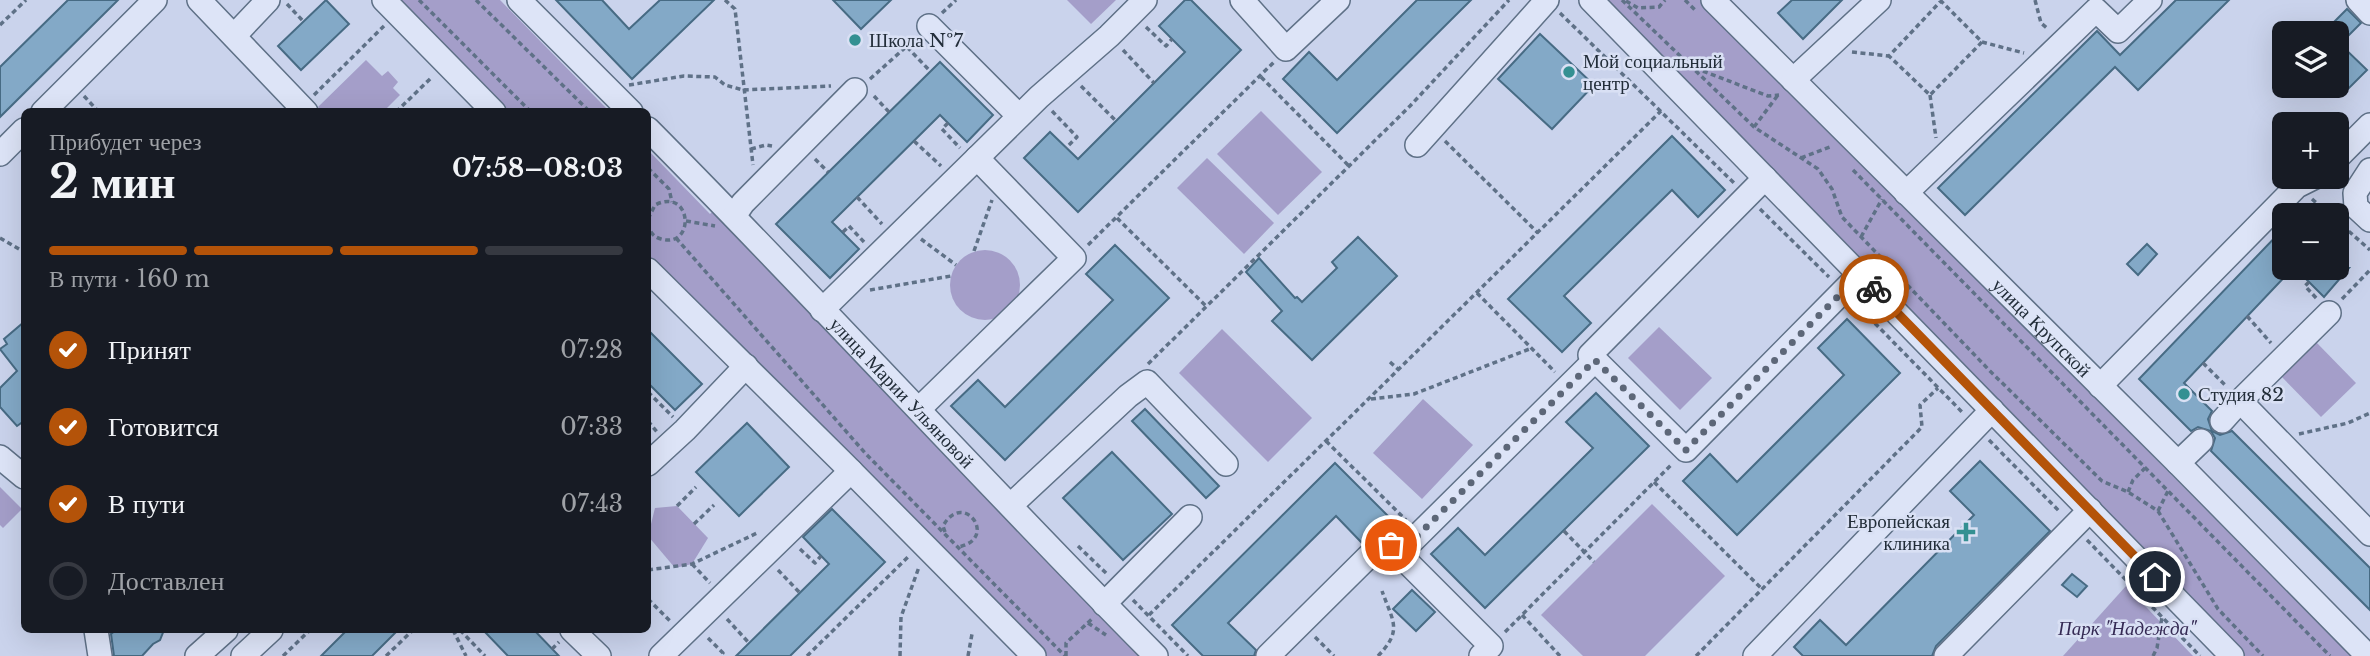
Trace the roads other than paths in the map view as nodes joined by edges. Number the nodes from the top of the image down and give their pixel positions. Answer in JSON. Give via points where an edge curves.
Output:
{"nodes":[{"id":1,"x":155,"y":0,"type":"edge"},
{"id":2,"x":199,"y":0,"type":"edge"},
{"id":3,"x":268,"y":0,"type":"edge"},
{"id":4,"x":384,"y":0,"type":"edge"},
{"id":5,"x":519,"y":0,"type":"edge"},
{"id":6,"x":1242,"y":0,"type":"edge"},
{"id":7,"x":1338,"y":0,"type":"edge"},
{"id":8,"x":1547,"y":0,"type":"edge"},
{"id":9,"x":1591,"y":0,"type":"edge"},
{"id":10,"x":1879,"y":0,"type":"edge"},
{"id":11,"x":2150,"y":0,"type":"edge"},
{"id":12,"x":2358,"y":0,"type":"edge"},
{"id":13,"x":1139,"y":7,"type":"edge"},
{"id":14,"x":1709,"y":9,"type":"edge"},
{"id":15,"x":2370,"y":13,"type":"edge"},
{"id":16,"x":929,"y":26,"type":"dead end"},
{"id":17,"x":234,"y":36,"type":"junction"},
{"id":18,"x":1786,"y":87,"type":"junction"},
{"id":19,"x":863,"y":92,"type":"road end"},
{"id":20,"x":47,"y":108,"type":"edge"},
{"id":21,"x":301,"y":108,"type":"edge"},
{"id":22,"x":490,"y":108,"type":"edge"},
{"id":23,"x":627,"y":108,"type":"edge"},
{"id":24,"x":1019,"y":116,"type":"junction"},
{"id":25,"x":2370,"y":125,"type":"edge"},
{"id":26,"x":651,"y":132,"type":"edge"},
{"id":27,"x":21,"y":133,"type":"edge"},
{"id":28,"x":1417,"y":145,"type":"dead end"},
{"id":29,"x":2349,"y":146,"type":"edge"},
{"id":30,"x":0,"y":155,"type":"edge"},
{"id":31,"x":975,"y":160,"type":"junction"},
{"id":32,"x":2370,"y":170,"type":"edge"},
{"id":33,"x":1765,"y":178,"type":"junction"},
{"id":34,"x":2294,"y":189,"type":"edge"},
{"id":35,"x":1906,"y":193,"type":"junction"},
{"id":36,"x":2370,"y":220,"type":"edge"},
{"id":37,"x":728,"y":221,"type":"junction"},
{"id":38,"x":651,"y":273,"type":"edge"},
{"id":39,"x":1860,"y":274,"type":"junction"},
{"id":40,"x":822,"y":310,"type":"junction"},
{"id":41,"x":2329,"y":313,"type":"road end"},
{"id":42,"x":1595,"y":360,"type":"junction"},
{"id":43,"x":746,"y":366,"type":"junction"},
{"id":44,"x":2100,"y":386,"type":"junction"},
{"id":45,"x":2240,"y":401,"type":"junction"},
{"id":46,"x":919,"y":409,"type":"junction"},
{"id":47,"x":1993,"y":410,"type":"junction"},
{"id":48,"x":2222,"y":421,"type":"dead end"},
{"id":49,"x":2201,"y":441,"type":"dead end"},
{"id":50,"x":0,"y":457,"type":"edge"},
{"id":51,"x":651,"y":461,"type":"edge"},
{"id":52,"x":2178,"y":463,"type":"junction"},
{"id":53,"x":1226,"y":464,"type":"dead end"},
{"id":54,"x":851,"y":471,"type":"junction"},
{"id":55,"x":21,"y":474,"type":"edge"},
{"id":56,"x":1011,"y":505,"type":"junction"},
{"id":57,"x":2090,"y":510,"type":"junction"},
{"id":58,"x":1190,"y":517,"type":"dead end"},
{"id":59,"x":2370,"y":534,"type":"edge"},
{"id":60,"x":1399,"y":554,"type":"junction"},
{"id":61,"x":1101,"y":608,"type":"junction"},
{"id":62,"x":96,"y":633,"type":"edge"},
{"id":63,"x":223,"y":633,"type":"edge"},
{"id":64,"x":268,"y":633,"type":"edge"},
{"id":65,"x":575,"y":633,"type":"edge"},
{"id":66,"x":1486,"y":651,"type":"edge"},
{"id":67,"x":100,"y":656,"type":"edge"},
{"id":68,"x":197,"y":656,"type":"edge"},
{"id":69,"x":243,"y":656,"type":"edge"},
{"id":70,"x":598,"y":656,"type":"edge"},
{"id":71,"x":661,"y":656,"type":"edge"},
{"id":72,"x":1034,"y":656,"type":"edge"},
{"id":73,"x":1156,"y":656,"type":"edge"},
{"id":74,"x":1268,"y":656,"type":"edge"},
{"id":75,"x":1755,"y":656,"type":"edge"},
{"id":76,"x":1946,"y":656,"type":"edge"},
{"id":77,"x":2232,"y":656,"type":"edge"},
{"id":78,"x":2368,"y":656,"type":"edge"}],
"edges":[{"from":1,"to":20,"type":"street"},
{"from":2,"to":17,"type":"street"},
{"from":3,"to":17,"type":"street"},
{"from":4,"to":22,"type":"street"},
{"from":5,"to":23,"type":"street"},
{"from":6,"to":7,"type":"street","via":[[1286,49]]},
{"from":8,"to":28,"type":"street"},
{"from":9,"to":33,"type":"street"},
{"from":10,"to":18,"type":"street"},
{"from":11,"to":35,"type":"street","via":[[2118,31],[2096,10]]},
{"from":12,"to":15,"type":"street"},
{"from":13,"to":24,"type":"street"},
{"from":14,"to":18,"type":"street","name":"улица Крупской"},
{"from":16,"to":24,"type":"street"},
{"from":17,"to":21,"type":"street"},
{"from":18,"to":35,"type":"street","name":"улица Крупской"},
{"from":19,"to":37,"type":"street"},
{"from":24,"to":31,"type":"street"},
{"from":25,"to":29,"type":"street"},
{"from":26,"to":37,"type":"street","name":"улица Марии Ульяновой"},
{"from":27,"to":30,"type":"street"},
{"from":31,"to":40,"type":"street"},
{"from":31,"to":46,"type":"street","via":[[1074,258]]},
{"from":32,"to":36,"type":"street","via":[[2355,193],[2356,207]]},
{"from":33,"to":39,"type":"street"},
{"from":33,"to":42,"type":"street","via":[[1590,355]]},
{"from":34,"to":44,"type":"street"},
{"from":35,"to":44,"type":"street","name":"улица Крупской"},
{"from":37,"to":40,"type":"street","name":"улица Марии Ульяновой"},
{"from":38,"to":43,"type":"street"},
{"from":39,"to":42,"type":"street","via":[[1686,450]]},
{"from":39,"to":47,"type":"street"},
{"from":40,"to":46,"type":"street","name":"улица Марии Ульяновой"},
{"from":41,"to":45,"type":"street"},
{"from":42,"to":60,"type":"street"},
{"from":43,"to":51,"type":"street"},
{"from":43,"to":54,"type":"street"},
{"from":44,"to":52,"type":"street","name":"улица Крупской"},
{"from":45,"to":48,"type":"street"},
{"from":45,"to":59,"type":"street"},
{"from":46,"to":56,"type":"street","name":"улица Марии Ульяновой"},
{"from":47,"to":57,"type":"street"},
{"from":47,"to":75,"type":"street"},
{"from":49,"to":52,"type":"street"},
{"from":50,"to":55,"type":"street"},
{"from":52,"to":78,"type":"street","name":"улица Крупской"},
{"from":53,"to":56,"type":"street","via":[[1147,382]]},
{"from":54,"to":71,"type":"street"},
{"from":54,"to":72,"type":"street"},
{"from":56,"to":61,"type":"street","name":"улица Марии Ульяновой"},
{"from":57,"to":76,"type":"street"},
{"from":57,"to":77,"type":"street"},
{"from":58,"to":61,"type":"street"},
{"from":60,"to":66,"type":"street"},
{"from":60,"to":74,"type":"street","via":[[1385,540]]},
{"from":61,"to":73,"type":"street","name":"улица Марии Ульяновой"},
{"from":62,"to":67,"type":"street"},
{"from":63,"to":68,"type":"street"},
{"from":64,"to":69,"type":"street"},
{"from":65,"to":70,"type":"street"}]}
